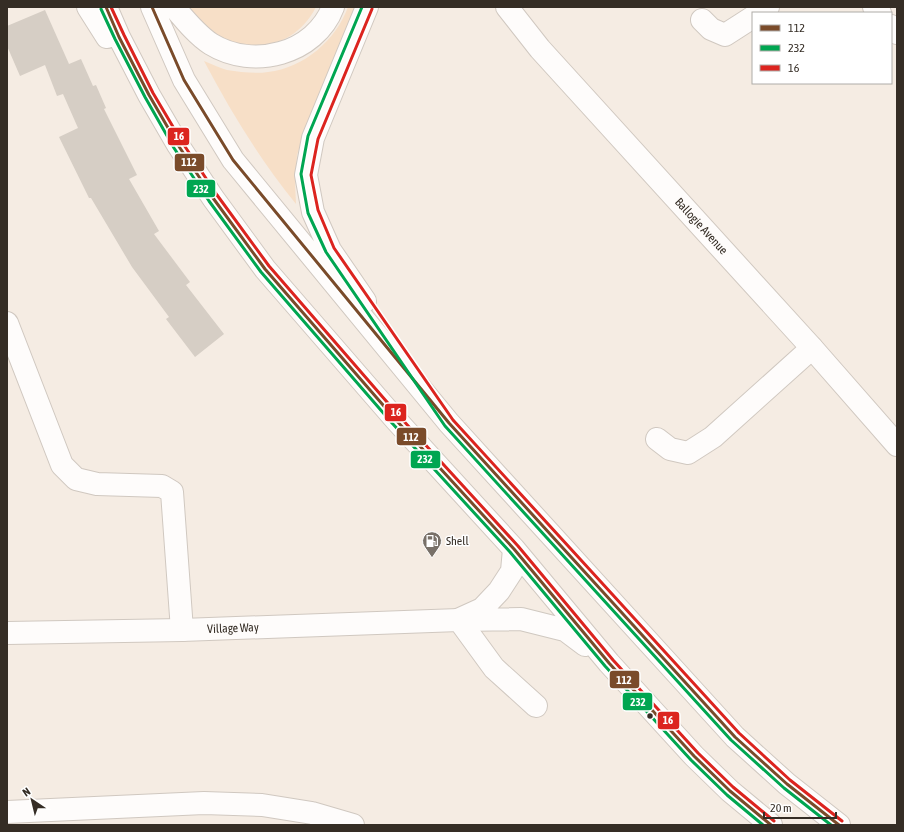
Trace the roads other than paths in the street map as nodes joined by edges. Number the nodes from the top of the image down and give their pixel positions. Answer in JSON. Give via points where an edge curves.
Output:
{"nodes":[{"id":1,"x":88,"y":7,"type":"edge"},
{"id":2,"x":106,"y":7,"type":"edge"},
{"id":3,"x":152,"y":7,"type":"edge"},
{"id":4,"x":174,"y":7,"type":"edge"},
{"id":5,"x":333,"y":7,"type":"edge"},
{"id":6,"x":367,"y":7,"type":"edge"},
{"id":7,"x":507,"y":7,"type":"edge"},
{"id":8,"x":752,"y":18,"type":"edge"},
{"id":9,"x":702,"y":20,"type":"dead end"},
{"id":10,"x":178,"y":145,"type":"junction"},
{"id":11,"x":7,"y":323,"type":"edge"},
{"id":12,"x":812,"y":348,"type":"junction"},
{"id":13,"x":449,"y":423,"type":"junction"},
{"id":14,"x":657,"y":439,"type":"dead end"},
{"id":15,"x":897,"y":445,"type":"edge"},
{"id":16,"x":514,"y":548,"type":"junction"},
{"id":17,"x":459,"y":620,"type":"junction"},
{"id":18,"x":182,"y":630,"type":"junction"},
{"id":19,"x":7,"y":633,"type":"edge"},
{"id":20,"x":609,"y":662,"type":"junction"},
{"id":21,"x":536,"y":706,"type":"dead end"},
{"id":22,"x":7,"y":812,"type":"edge"},
{"id":23,"x":353,"y":825,"type":"edge"},
{"id":24,"x":771,"y":825,"type":"edge"},
{"id":25,"x":839,"y":825,"type":"edge"}],
"edges":[{"from":1,"to":10,"type":"main road"},
{"from":2,"to":10,"type":"main road","via":[[119,37]]},
{"from":3,"to":13,"type":"main road","via":[[184,80],[233,160]]},
{"from":4,"to":5,"type":"main road","via":[[211,44],[232,54],[256,58],[280,54],[301,45],[329,17]]},
{"from":6,"to":13,"type":"main road","via":[[313,138],[306,175],[313,212],[330,250]]},
{"from":7,"to":12,"type":"main road","name":"Ballogie Avenue","via":[[540,49]]},
{"from":8,"to":9,"type":"main road","via":[[725,35]]},
{"from":10,"to":16,"type":"main road","via":[[265,269],[396,420]]},
{"from":11,"to":18,"type":"main road","via":[[62,465],[76,479],[97,484],[162,486],[172,492]]},
{"from":12,"to":14,"type":"main road","via":[[713,437],[688,453],[670,449]]},
{"from":12,"to":15,"type":"main road","name":"Ballogie Avenue"},
{"from":13,"to":25,"type":"main road","via":[[735,737],[787,784]]},
{"from":16,"to":17,"type":"main road","via":[[512,571],[499,591],[482,609]]},
{"from":16,"to":20,"type":"main road"},
{"from":17,"to":18,"type":"main road","name":"Village Way"},
{"from":17,"to":20,"type":"main road","name":"Village Way","via":[[521,620],[565,630]]},
{"from":17,"to":21,"type":"main road","via":[[494,668]]},
{"from":18,"to":19,"type":"main road","name":"Village Way"},
{"from":20,"to":24,"type":"main road","via":[[694,756],[730,791]]},
{"from":22,"to":23,"type":"main road","via":[[219,803],[262,805],[312,813]]}]}
